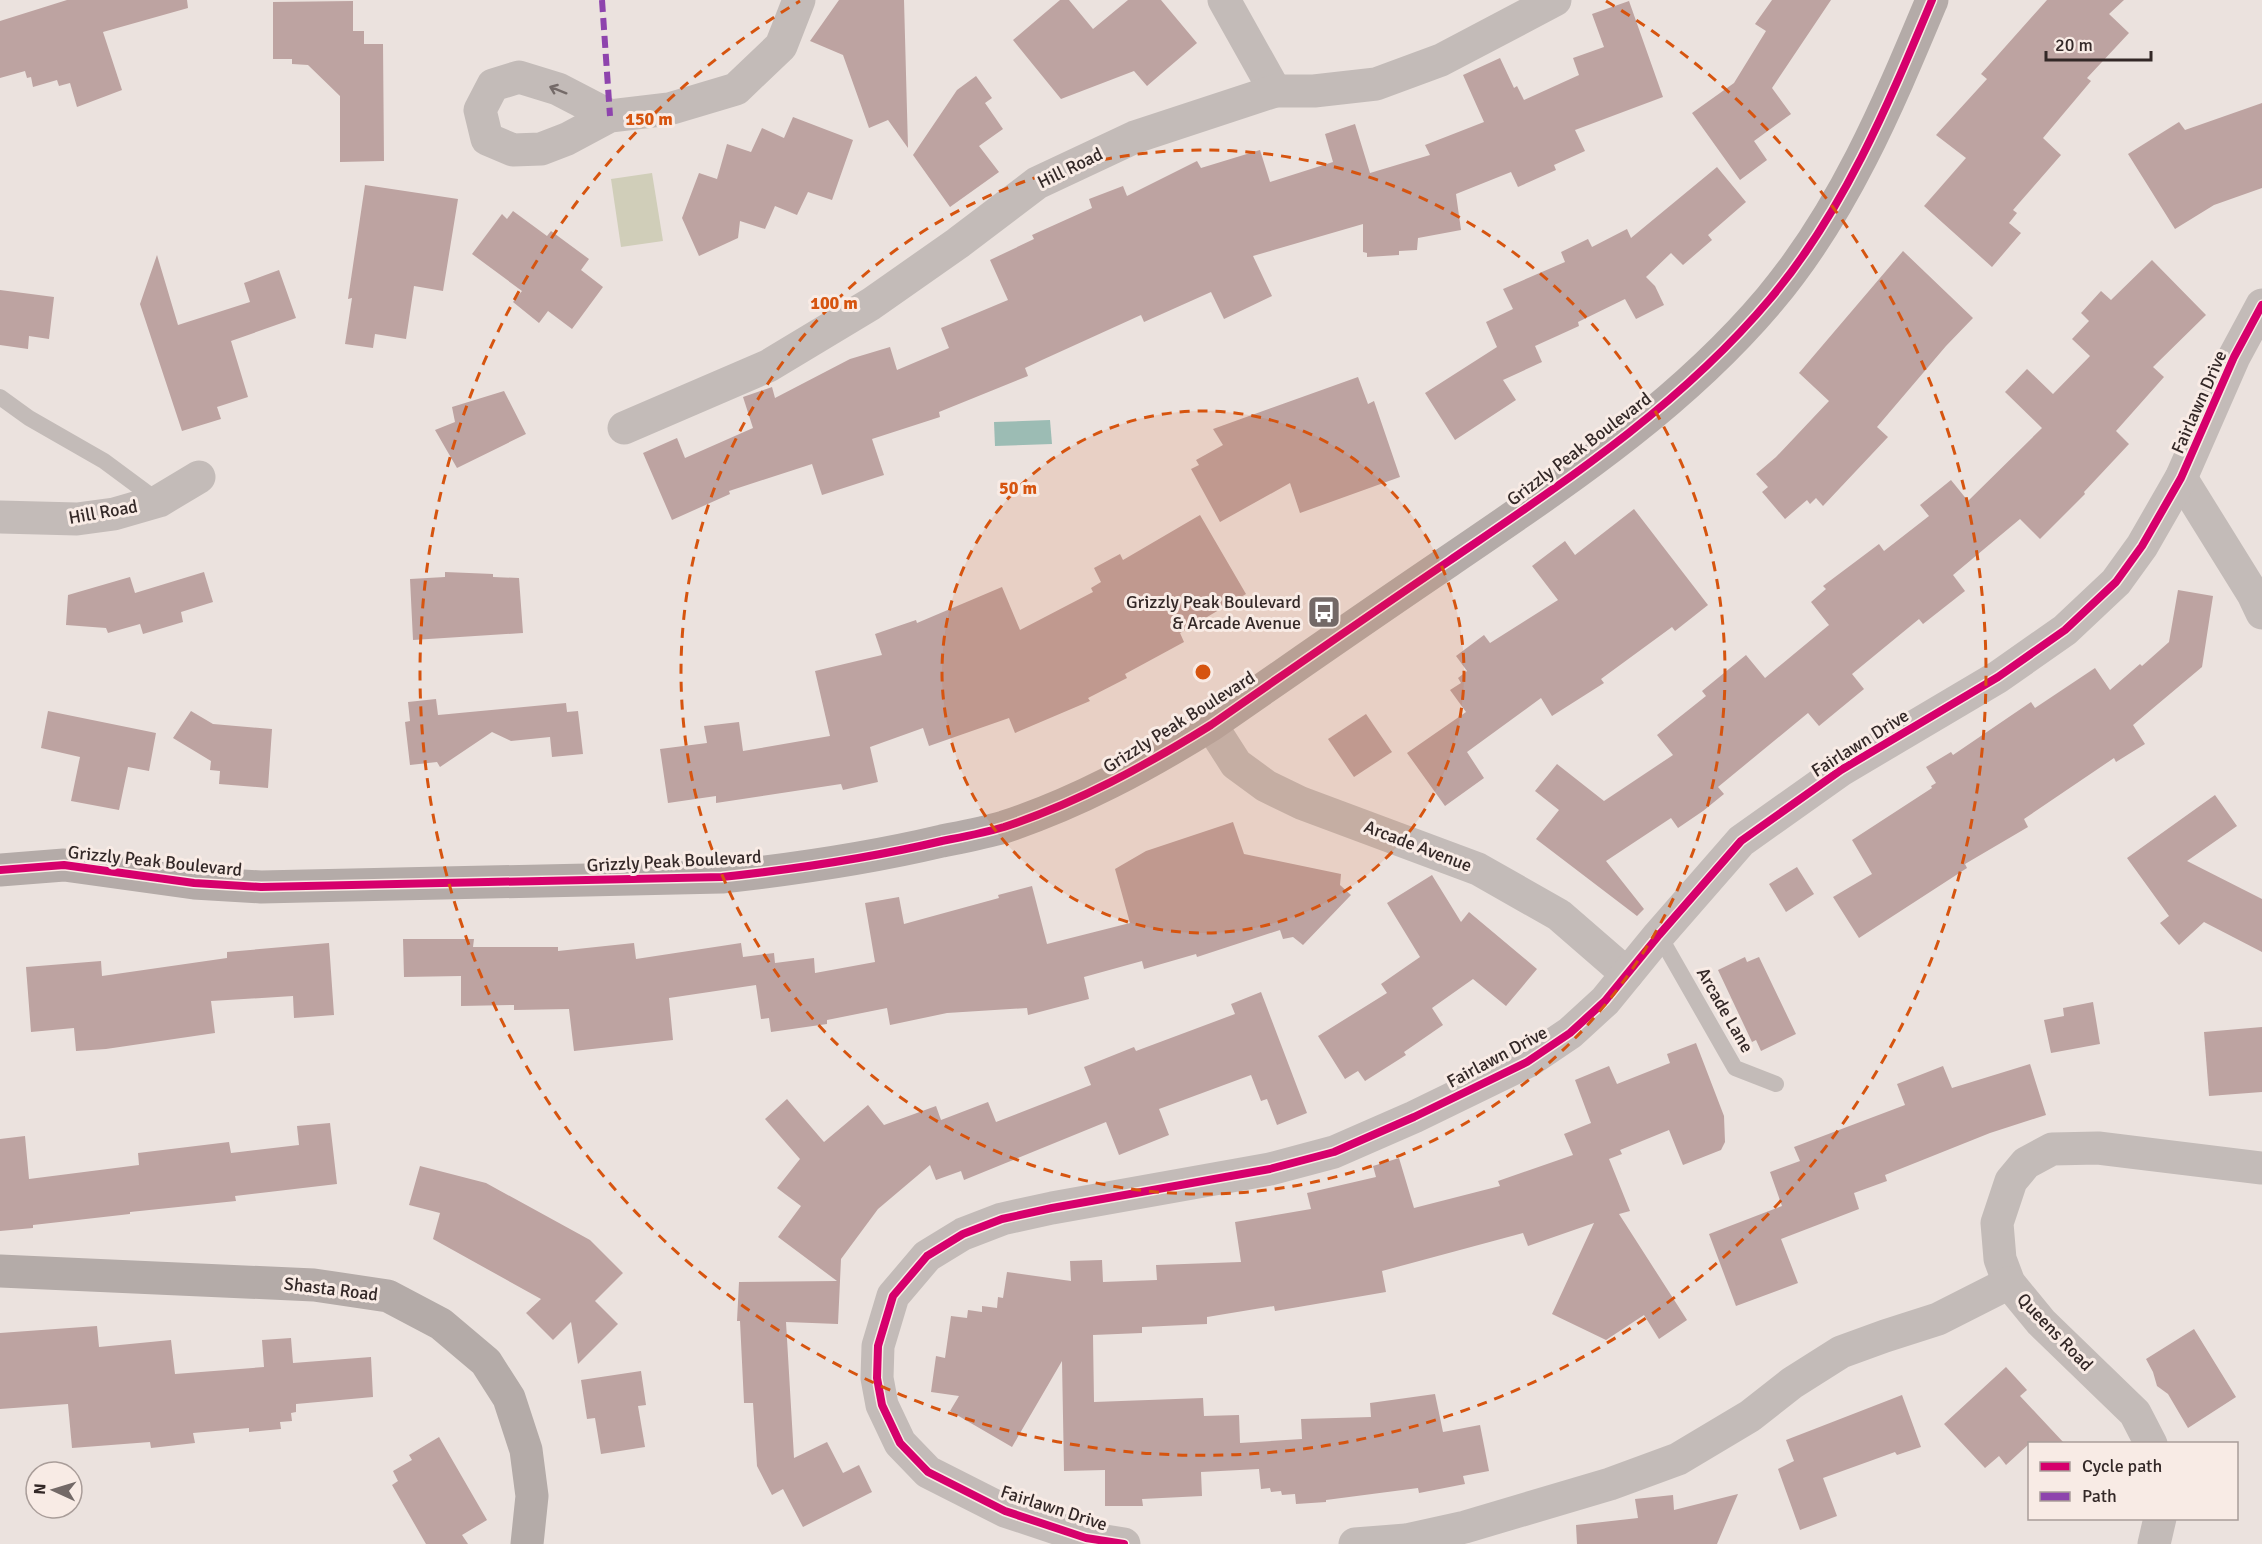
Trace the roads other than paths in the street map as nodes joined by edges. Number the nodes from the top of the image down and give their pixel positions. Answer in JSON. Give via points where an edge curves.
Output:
{"nodes":[{"id":1,"x":799,"y":0,"type":"edge"},
{"id":2,"x":1224,"y":0,"type":"edge"},
{"id":3,"x":1555,"y":0,"type":"edge"},
{"id":4,"x":1932,"y":0,"type":"edge"},
{"id":5,"x":1275,"y":91,"type":"junction"},
{"id":6,"x":610,"y":116,"type":"dead end"},
{"id":7,"x":2262,"y":305,"type":"edge"},
{"id":8,"x":0,"y":397,"type":"edge"},
{"id":9,"x":624,"y":428,"type":"dead end"},
{"id":10,"x":199,"y":477,"type":"dead end"},
{"id":11,"x":2181,"y":478,"type":"junction"},
{"id":12,"x":159,"y":501,"type":"junction"},
{"id":13,"x":0,"y":517,"type":"edge"},
{"id":14,"x":2262,"y":613,"type":"edge"},
{"id":15,"x":1211,"y":725,"type":"junction"},
{"id":16,"x":0,"y":870,"type":"edge"},
{"id":17,"x":1659,"y":935,"type":"junction"},
{"id":18,"x":1628,"y":974,"type":"junction"},
{"id":19,"x":1776,"y":1084,"type":"dead end"},
{"id":20,"x":2262,"y":1168,"type":"edge"},
{"id":21,"x":0,"y":1270,"type":"edge"},
{"id":22,"x":2009,"y":1283,"type":"junction"},
{"id":23,"x":2150,"y":1442,"type":"edge"},
{"id":24,"x":2160,"y":1520,"type":"edge"},
{"id":25,"x":527,"y":1544,"type":"edge"},
{"id":26,"x":1124,"y":1544,"type":"edge"},
{"id":27,"x":1355,"y":1544,"type":"edge"},
{"id":28,"x":2154,"y":1544,"type":"edge"}],
"edges":[{"from":1,"to":6,"type":"street","via":[[781,46],[736,89],[669,109]]},
{"from":2,"to":5,"type":"street"},
{"from":3,"to":5,"type":"street","name":"Hill Road","via":[[1441,60],[1376,84]]},
{"from":4,"to":15,"type":"street","name":"Grizzly Peak Boulevard","via":[[1886,111],[1853,176],[1777,290],[1719,356],[1646,420],[1542,497]]},
{"from":5,"to":9,"type":"street","name":"Hill Road","via":[[1135,137],[1037,183],[871,304],[768,366]]},
{"from":7,"to":11,"type":"street","name":"Fairlawn Drive","via":[[2234,357]]},
{"from":8,"to":12,"type":"lane","via":[[104,461]]},
{"from":10,"to":12,"type":"street","name":"Hill Road"},
{"from":11,"to":14,"type":"street"},
{"from":11,"to":17,"type":"street","name":"Fairlawn Drive","via":[[2116,582],[2065,630],[1998,677],[1841,770],[1741,841]]},
{"from":12,"to":13,"type":"street","name":"Hill Road","via":[[114,514],[77,519]]},
{"from":15,"to":16,"type":"street","name":"Grizzly Peak Boulevard","via":[[1099,789],[1003,827],[895,852],[770,872],[663,879],[261,887],[194,883],[64,865]]},
{"from":15,"to":18,"type":"street","name":"Arcade Avenue","via":[[1236,764],[1266,786],[1301,803],[1478,869],[1559,915]]},
{"from":17,"to":18,"type":"street","name":"Fairlawn Drive"},
{"from":17,"to":19,"type":"lane","name":"Arcade Lane","via":[[1735,1068]]},
{"from":18,"to":26,"type":"street","name":"Fairlawn Drive","via":[[1570,1033],[1527,1062],[1334,1152],[1270,1169],[1002,1220],[963,1234],[927,1256],[893,1296],[878,1346],[877,1378],[882,1405],[900,1443],[928,1472],[1005,1511],[1086,1538]]},
{"from":20,"to":22,"type":"street","name":"Queens Road","via":[[2098,1148],[2052,1149],[2026,1163],[2011,1180],[1997,1223],[2000,1259]]},
{"from":21,"to":25,"type":"street","name":"Shasta Road","via":[[314,1284],[388,1296],[441,1324],[486,1362],[509,1398],[526,1450],[532,1496]]},
{"from":22,"to":23,"type":"street","name":"Queens Road","via":[[2041,1322],[2135,1413]]},
{"from":22,"to":27,"type":"street","via":[[1938,1319],[1841,1352],[1750,1416],[1678,1459],[1610,1484],[1465,1527],[1406,1540]]},
{"from":24,"to":28,"type":"street"}]}
